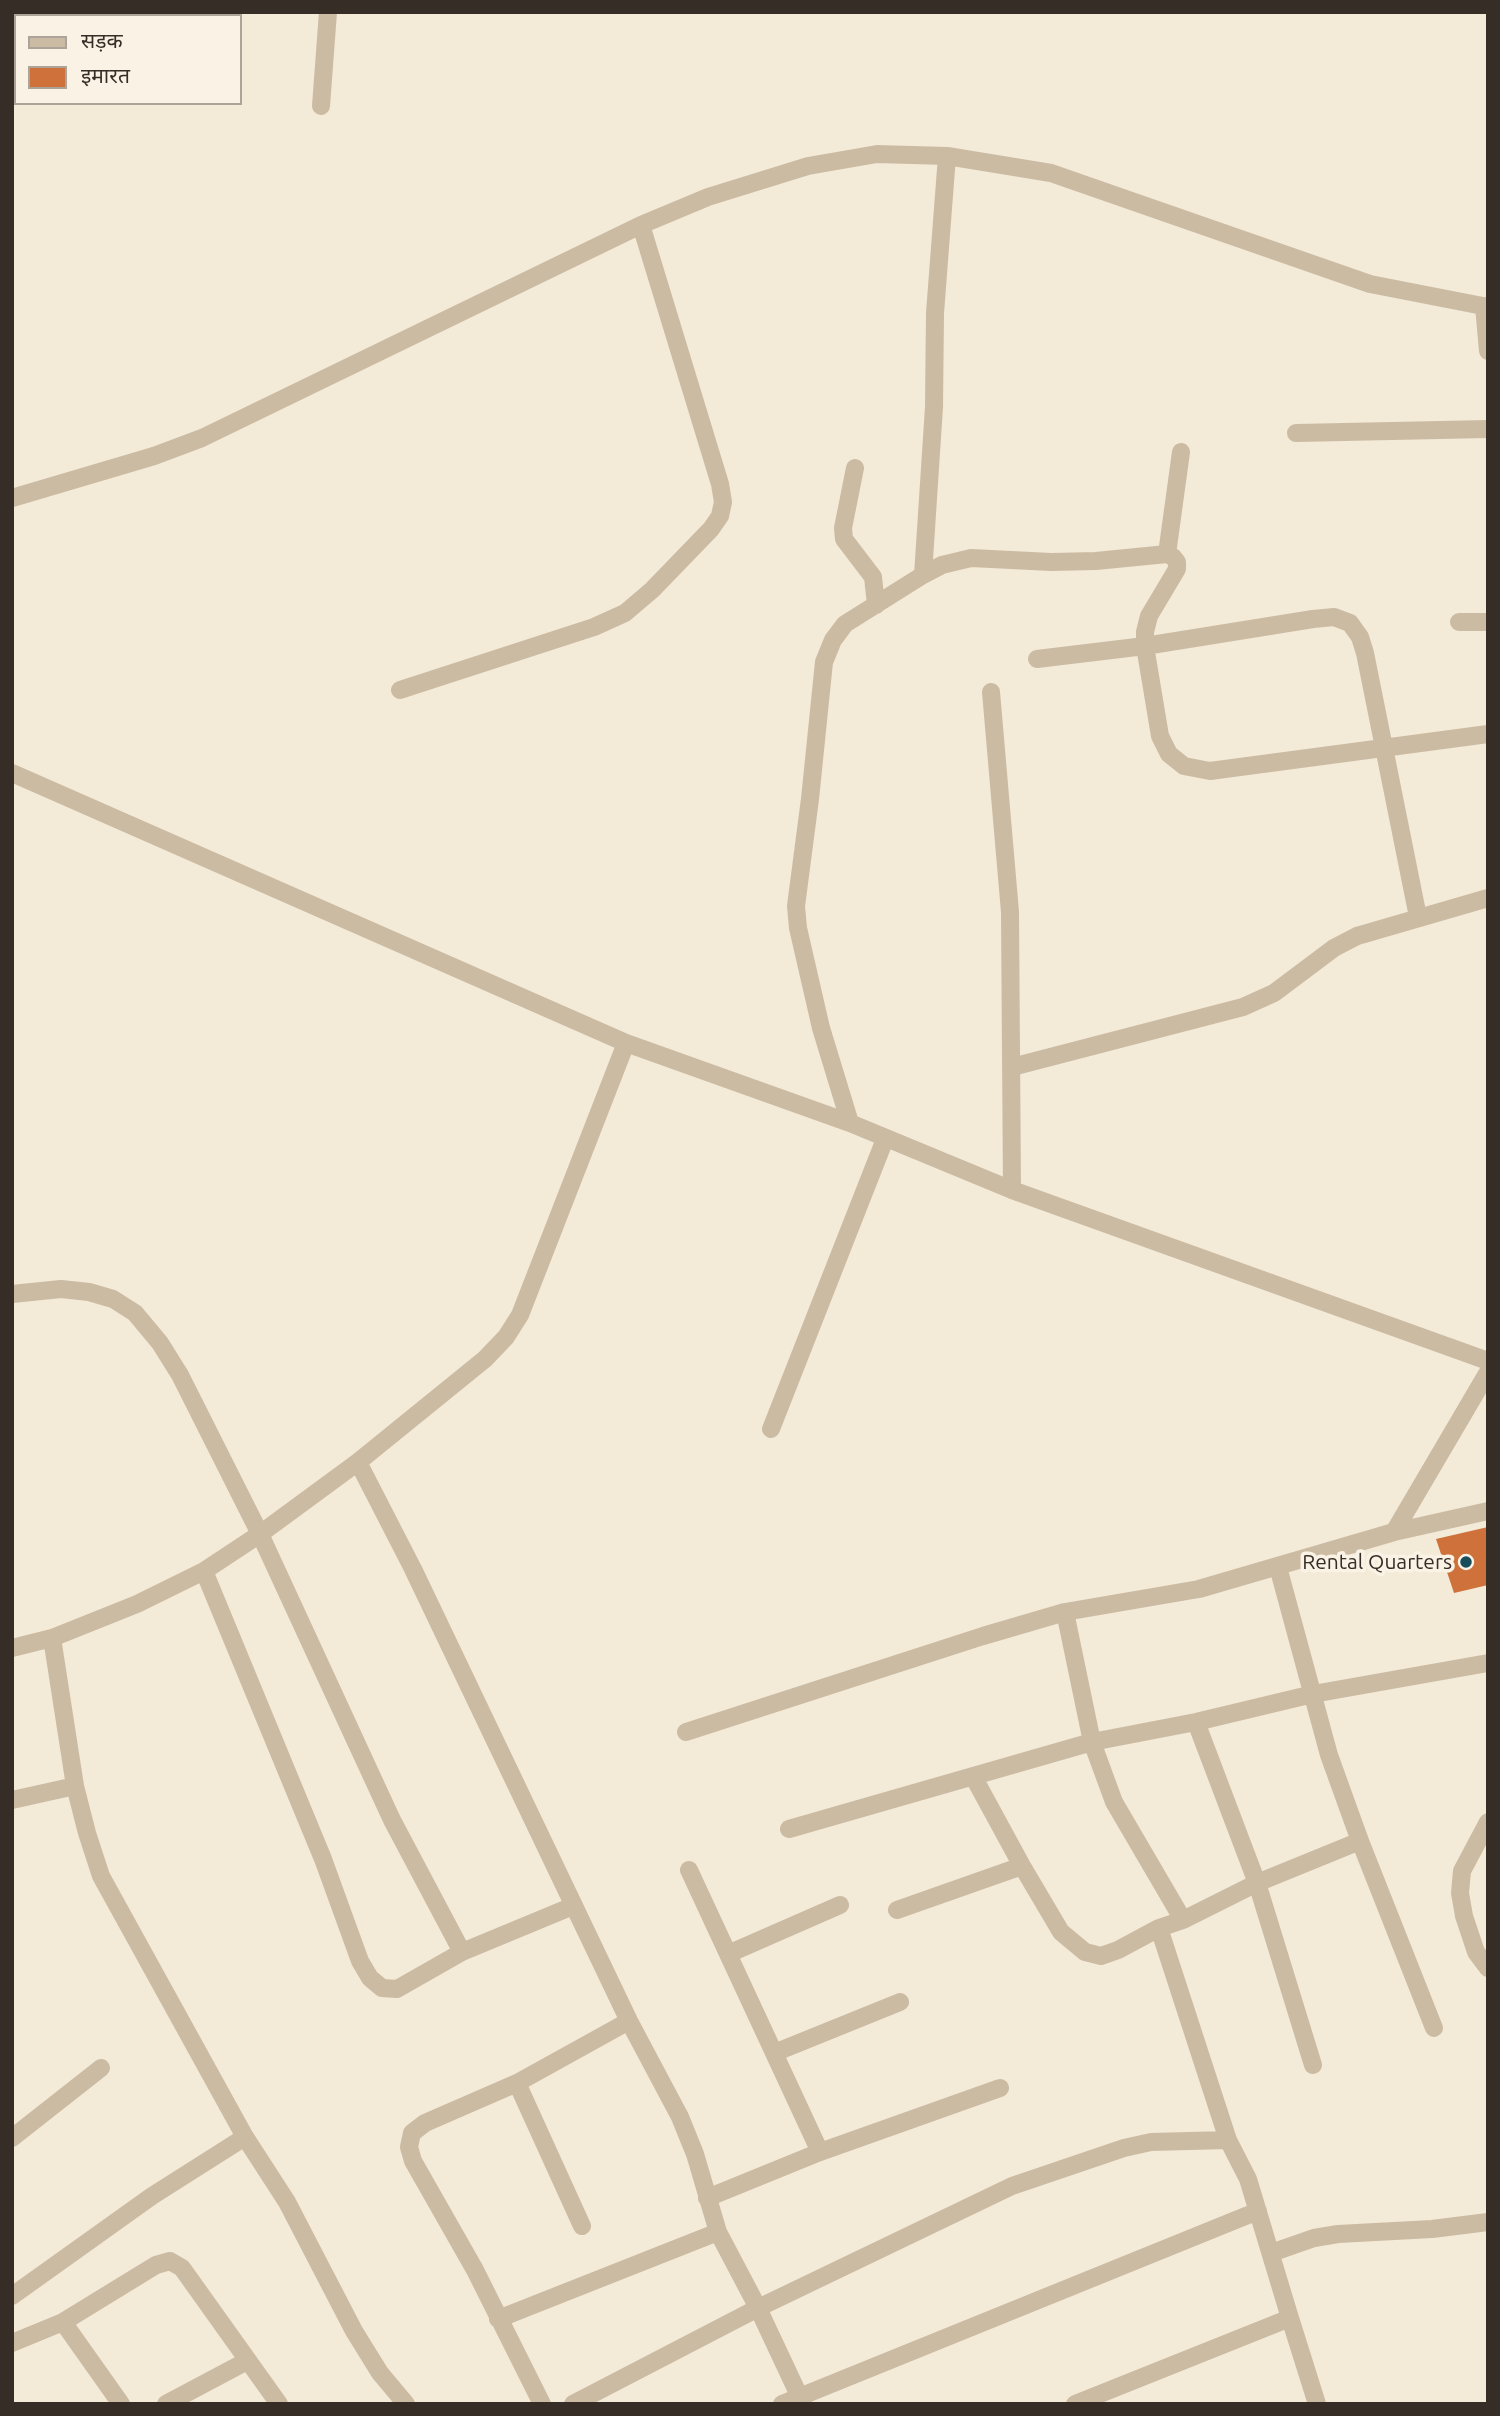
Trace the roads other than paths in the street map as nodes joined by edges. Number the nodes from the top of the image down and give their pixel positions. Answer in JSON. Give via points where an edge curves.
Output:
{"nodes":[{"id":1,"x":328,"y":12,"type":"edge"},
{"id":2,"x":321,"y":106,"type":"dead end"},
{"id":3,"x":947,"y":156,"type":"junction"},
{"id":4,"x":641,"y":225,"type":"junction"},
{"id":5,"x":1486,"y":307,"type":"edge"},
{"id":6,"x":1488,"y":351,"type":"edge"},
{"id":7,"x":1488,"y":429,"type":"edge"},
{"id":8,"x":1296,"y":433,"type":"dead end"},
{"id":9,"x":1181,"y":452,"type":"dead end"},
{"id":10,"x":855,"y":468,"type":"dead end"},
{"id":11,"x":12,"y":498,"type":"edge"},
{"id":12,"x":1167,"y":554,"type":"junction"},
{"id":13,"x":923,"y":575,"type":"junction"},
{"id":14,"x":876,"y":605,"type":"junction"},
{"id":15,"x":1459,"y":622,"type":"dead end"},
{"id":16,"x":1488,"y":622,"type":"edge"},
{"id":17,"x":1144,"y":646,"type":"junction"},
{"id":18,"x":1037,"y":659,"type":"dead end"},
{"id":19,"x":400,"y":690,"type":"dead end"},
{"id":20,"x":991,"y":692,"type":"dead end"},
{"id":21,"x":1488,"y":734,"type":"edge"},
{"id":22,"x":1383,"y":749,"type":"junction"},
{"id":23,"x":12,"y":773,"type":"edge"},
{"id":24,"x":1488,"y":898,"type":"edge"},
{"id":25,"x":1418,"y":916,"type":"junction"},
{"id":26,"x":626,"y":1043,"type":"junction"},
{"id":27,"x":1012,"y":1067,"type":"junction"},
{"id":28,"x":850,"y":1123,"type":"junction"},
{"id":29,"x":886,"y":1139,"type":"junction"},
{"id":30,"x":1012,"y":1190,"type":"junction"},
{"id":31,"x":12,"y":1294,"type":"edge"},
{"id":32,"x":1488,"y":1361,"type":"edge"},
{"id":33,"x":1488,"y":1372,"type":"edge"},
{"id":34,"x":771,"y":1429,"type":"dead end"},
{"id":35,"x":364,"y":1458,"type":"junction"},
{"id":36,"x":1488,"y":1511,"type":"edge"},
{"id":37,"x":1394,"y":1532,"type":"junction"},
{"id":38,"x":260,"y":1534,"type":"junction"},
{"id":39,"x":1278,"y":1567,"type":"junction"},
{"id":40,"x":204,"y":1571,"type":"junction"},
{"id":41,"x":1065,"y":1612,"type":"junction"},
{"id":42,"x":52,"y":1638,"type":"junction"},
{"id":43,"x":12,"y":1648,"type":"edge"},
{"id":44,"x":1488,"y":1663,"type":"edge"},
{"id":45,"x":1312,"y":1694,"type":"junction"},
{"id":46,"x":1196,"y":1722,"type":"junction"},
{"id":47,"x":686,"y":1732,"type":"dead end"},
{"id":48,"x":1092,"y":1742,"type":"junction"},
{"id":49,"x":973,"y":1776,"type":"junction"},
{"id":50,"x":75,"y":1786,"type":"junction"},
{"id":51,"x":12,"y":1800,"type":"edge"},
{"id":52,"x":1488,"y":1822,"type":"edge"},
{"id":53,"x":789,"y":1829,"type":"dead end"},
{"id":54,"x":1360,"y":1841,"type":"junction"},
{"id":55,"x":1022,"y":1866,"type":"junction"},
{"id":56,"x":689,"y":1870,"type":"dead end"},
{"id":57,"x":1257,"y":1883,"type":"junction"},
{"id":58,"x":841,"y":1905,"type":"dead end"},
{"id":59,"x":573,"y":1906,"type":"junction"},
{"id":60,"x":897,"y":1910,"type":"dead end"},
{"id":61,"x":1183,"y":1920,"type":"junction"},
{"id":62,"x":1159,"y":1928,"type":"junction"},
{"id":63,"x":462,"y":1952,"type":"junction"},
{"id":64,"x":728,"y":1954,"type":"junction"},
{"id":65,"x":1488,"y":1968,"type":"edge"},
{"id":66,"x":900,"y":2002,"type":"dead end"},
{"id":67,"x":629,"y":2021,"type":"junction"},
{"id":68,"x":1434,"y":2028,"type":"dead end"},
{"id":69,"x":774,"y":2053,"type":"junction"},
{"id":70,"x":1313,"y":2065,"type":"dead end"},
{"id":71,"x":101,"y":2068,"type":"dead end"},
{"id":72,"x":517,"y":2083,"type":"junction"},
{"id":73,"x":999,"y":2088,"type":"dead end"},
{"id":74,"x":245,"y":2137,"type":"junction"},
{"id":75,"x":12,"y":2138,"type":"edge"},
{"id":76,"x":1228,"y":2140,"type":"junction"},
{"id":77,"x":820,"y":2152,"type":"junction"},
{"id":78,"x":707,"y":2198,"type":"junction"},
{"id":79,"x":1258,"y":2211,"type":"junction"},
{"id":80,"x":1488,"y":2222,"type":"edge"},
{"id":81,"x":582,"y":2226,"type":"dead end"},
{"id":82,"x":718,"y":2232,"type":"junction"},
{"id":83,"x":1271,"y":2253,"type":"junction"},
{"id":84,"x":12,"y":2296,"type":"edge"},
{"id":85,"x":758,"y":2308,"type":"junction"},
{"id":86,"x":498,"y":2319,"type":"junction"},
{"id":87,"x":1290,"y":2319,"type":"junction"},
{"id":88,"x":63,"y":2322,"type":"junction"},
{"id":89,"x":14,"y":2339,"type":"edge"},
{"id":90,"x":247,"y":2361,"type":"junction"},
{"id":91,"x":801,"y":2400,"type":"edge"},
{"id":92,"x":121,"y":2404,"type":"edge"},
{"id":93,"x":166,"y":2404,"type":"edge"},
{"id":94,"x":279,"y":2404,"type":"edge"},
{"id":95,"x":406,"y":2404,"type":"edge"},
{"id":96,"x":542,"y":2404,"type":"edge"},
{"id":97,"x":573,"y":2404,"type":"edge"},
{"id":98,"x":782,"y":2404,"type":"edge"},
{"id":99,"x":1075,"y":2404,"type":"edge"},
{"id":100,"x":1317,"y":2404,"type":"edge"}],
"edges":[{"from":1,"to":2,"type":"street"},
{"from":3,"to":4,"type":"street","via":[[877,154],[808,166],[708,197]]},
{"from":3,"to":5,"type":"street","via":[[1051,173],[1370,284]]},
{"from":3,"to":13,"type":"street"},
{"from":4,"to":11,"type":"street","via":[[202,438]]},
{"from":4,"to":19,"type":"street","via":[[720,484],[720,516],[625,613]]},
{"from":5,"to":6,"type":"street"},
{"from":7,"to":8,"type":"street"},
{"from":9,"to":12,"type":"street"},
{"from":10,"to":14,"type":"street","via":[[844,538],[873,577]]},
{"from":12,"to":13,"type":"street","via":[[1063,562],[971,558]]},
{"from":12,"to":17,"type":"street","via":[[1177,562],[1177,569],[1149,616]]},
{"from":13,"to":14,"type":"street"},
{"from":14,"to":28,"type":"street","via":[[845,625],[832,640],[824,662],[796,906],[821,1028]]},
{"from":15,"to":16,"type":"street"},
{"from":17,"to":18,"type":"street"},
{"from":17,"to":22,"type":"street","via":[[1160,736],[1169,754],[1184,766],[1210,771]]},
{"from":17,"to":22,"type":"street","via":[[1313,619],[1334,617],[1350,623],[1365,653]]},
{"from":20,"to":27,"type":"street","via":[[1010,912]]},
{"from":21,"to":22,"type":"street"},
{"from":22,"to":25,"type":"street"},
{"from":23,"to":26,"type":"street"},
{"from":24,"to":25,"type":"street"},
{"from":25,"to":27,"type":"street","via":[[1345,942],[1275,993],[1243,1007]]},
{"from":26,"to":28,"type":"street"},
{"from":26,"to":35,"type":"street","via":[[520,1315],[485,1359]]},
{"from":27,"to":30,"type":"street"},
{"from":28,"to":29,"type":"street"},
{"from":29,"to":30,"type":"street"},
{"from":29,"to":34,"type":"street"},
{"from":30,"to":32,"type":"street"},
{"from":31,"to":38,"type":"street","via":[[61,1289],[89,1292],[113,1299],[135,1313],[180,1375]]},
{"from":33,"to":37,"type":"street"},
{"from":35,"to":38,"type":"street"},
{"from":35,"to":59,"type":"street"},
{"from":36,"to":37,"type":"street"},
{"from":37,"to":39,"type":"street"},
{"from":38,"to":40,"type":"street"},
{"from":38,"to":63,"type":"street","via":[[392,1820]]},
{"from":39,"to":41,"type":"street","via":[[1199,1589]]},
{"from":39,"to":45,"type":"street"},
{"from":40,"to":42,"type":"street"},
{"from":40,"to":63,"type":"street","via":[[369,1978],[382,1988],[397,1989]]},
{"from":41,"to":47,"type":"street"},
{"from":41,"to":48,"type":"street"},
{"from":42,"to":43,"type":"street"},
{"from":42,"to":50,"type":"street"},
{"from":44,"to":45,"type":"street"},
{"from":45,"to":46,"type":"street"},
{"from":45,"to":54,"type":"street"},
{"from":46,"to":48,"type":"street"},
{"from":46,"to":57,"type":"street"},
{"from":48,"to":49,"type":"street"},
{"from":48,"to":61,"type":"street","via":[[1114,1802]]},
{"from":49,"to":53,"type":"street"},
{"from":49,"to":55,"type":"street"},
{"from":50,"to":51,"type":"street"},
{"from":50,"to":74,"type":"street","via":[[101,1876]]},
{"from":52,"to":65,"type":"street","via":[[1462,1871],[1460,1893],[1476,1952]]},
{"from":54,"to":57,"type":"street"},
{"from":54,"to":68,"type":"street"},
{"from":55,"to":60,"type":"street"},
{"from":55,"to":62,"type":"street","via":[[1061,1932],[1085,1952],[1101,1956]]},
{"from":56,"to":64,"type":"street"},
{"from":57,"to":61,"type":"street"},
{"from":57,"to":70,"type":"street"},
{"from":58,"to":64,"type":"street"},
{"from":59,"to":63,"type":"street"},
{"from":59,"to":67,"type":"street"},
{"from":61,"to":62,"type":"street"},
{"from":62,"to":76,"type":"street"},
{"from":64,"to":69,"type":"street"},
{"from":66,"to":69,"type":"street"},
{"from":67,"to":72,"type":"street"},
{"from":67,"to":78,"type":"street","via":[[689,2135]]},
{"from":69,"to":77,"type":"street"},
{"from":71,"to":75,"type":"street"},
{"from":72,"to":81,"type":"street"},
{"from":72,"to":86,"type":"street","via":[[425,2123],[412,2133],[409,2147]]},
{"from":73,"to":77,"type":"street"},
{"from":74,"to":84,"type":"street","via":[[152,2196]]},
{"from":74,"to":95,"type":"street","via":[[287,2202],[354,2331]]},
{"from":76,"to":79,"type":"street"},
{"from":76,"to":85,"type":"street","via":[[1151,2142],[1012,2186]]},
{"from":77,"to":78,"type":"street"},
{"from":78,"to":82,"type":"street"},
{"from":79,"to":83,"type":"street"},
{"from":79,"to":91,"type":"street"},
{"from":80,"to":83,"type":"street","via":[[1338,2234]]},
{"from":82,"to":85,"type":"street"},
{"from":82,"to":86,"type":"street"},
{"from":83,"to":87,"type":"street"},
{"from":85,"to":91,"type":"street"},
{"from":85,"to":97,"type":"street"},
{"from":86,"to":96,"type":"street"},
{"from":87,"to":99,"type":"street"},
{"from":87,"to":100,"type":"street"},
{"from":88,"to":89,"type":"street"},
{"from":88,"to":90,"type":"street","via":[[170,2261],[182,2268]]},
{"from":88,"to":92,"type":"street"},
{"from":90,"to":93,"type":"street"},
{"from":90,"to":94,"type":"street"},
{"from":91,"to":98,"type":"street"}]}
